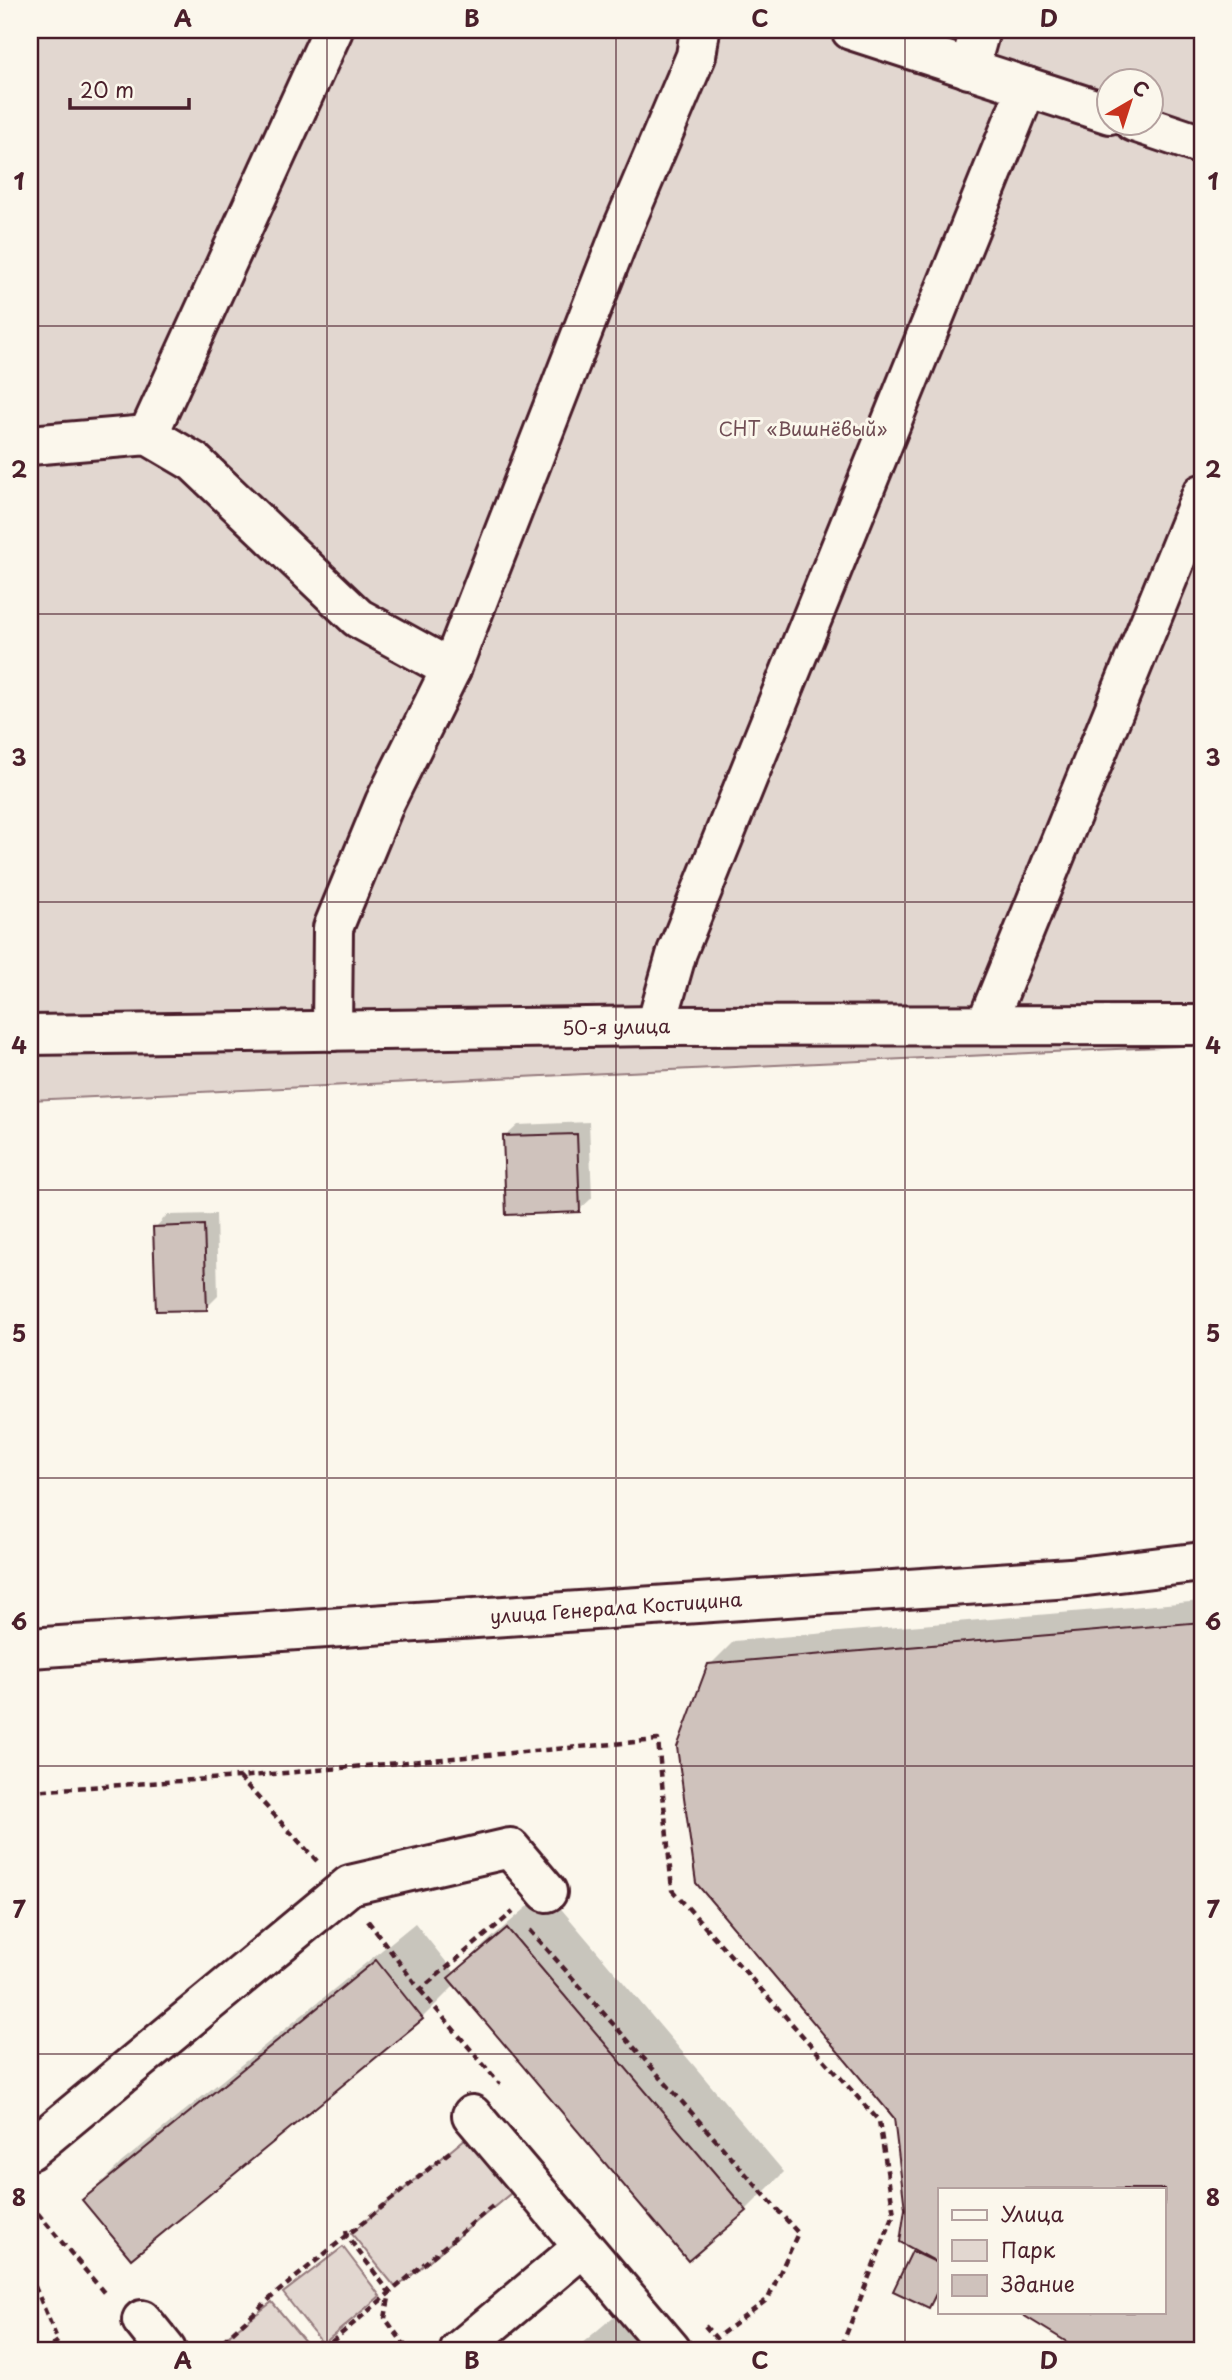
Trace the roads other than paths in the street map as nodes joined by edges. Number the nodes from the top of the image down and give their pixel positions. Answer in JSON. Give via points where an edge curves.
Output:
{"nodes":[{"id":1,"x":333,"y":30,"type":"edge"},
{"id":2,"x":699,"y":30,"type":"edge"},
{"id":3,"x":851,"y":30,"type":"edge"},
{"id":4,"x":980,"y":30,"type":"edge"},
{"id":5,"x":969,"y":69,"type":"junction"},
{"id":6,"x":1027,"y":87,"type":"junction"},
{"id":7,"x":1096,"y":109,"type":"edge"},
{"id":8,"x":1166,"y":133,"type":"edge"},
{"id":9,"x":1202,"y":145,"type":"edge"},
{"id":10,"x":148,"y":435,"type":"junction"},
{"id":11,"x":30,"y":445,"type":"edge"},
{"id":12,"x":1202,"y":494,"type":"edge"},
{"id":13,"x":450,"y":669,"type":"junction"},
{"id":14,"x":986,"y":1025,"type":"junction"},
{"id":15,"x":1202,"y":1025,"type":"edge"},
{"id":16,"x":656,"y":1027,"type":"junction"},
{"id":17,"x":332,"y":1031,"type":"junction"},
{"id":18,"x":30,"y":1035,"type":"edge"},
{"id":19,"x":1202,"y":1562,"type":"edge"},
{"id":20,"x":30,"y":1648,"type":"edge"},
{"id":21,"x":547,"y":1892,"type":"dead end"},
{"id":22,"x":466,"y":2129,"type":"road end"},
{"id":23,"x":30,"y":2150,"type":"edge"},
{"id":24,"x":583,"y":2247,"type":"junction"},
{"id":25,"x":142,"y":2320,"type":"dead end"},
{"id":26,"x":166,"y":2350,"type":"edge"},
{"id":27,"x":460,"y":2350,"type":"edge"},
{"id":28,"x":671,"y":2350,"type":"edge"}],
"edges":[{"from":1,"to":10,"type":"street"},
{"from":2,"to":13,"type":"street","via":[[696,56],[622,230]]},
{"from":3,"to":5,"type":"street"},
{"from":4,"to":5,"type":"street"},
{"from":5,"to":6,"type":"street"},
{"from":6,"to":7,"type":"street"},
{"from":6,"to":16,"type":"street","via":[[677,952]]},
{"from":8,"to":9,"type":"street"},
{"from":10,"to":11,"type":"street"},
{"from":10,"to":13,"type":"street","via":[[194,462],[358,618]]},
{"from":12,"to":14,"type":"street"},
{"from":13,"to":17,"type":"street","via":[[385,802],[333,928]]},
{"from":14,"to":15,"type":"street","name":"50-я улица"},
{"from":14,"to":16,"type":"street","name":"50-я улица"},
{"from":16,"to":17,"type":"street","name":"50-я улица"},
{"from":17,"to":18,"type":"street","name":"50-я улица"},
{"from":19,"to":20,"type":"street","name":"улица Генерала Костицина","via":[[1070,1578]]},
{"from":21,"to":23,"type":"street","via":[[510,1848],[350,1885]]},
{"from":22,"to":24,"type":"street"},
{"from":24,"to":27,"type":"street"},
{"from":24,"to":28,"type":"street"},
{"from":25,"to":26,"type":"street"}]}
